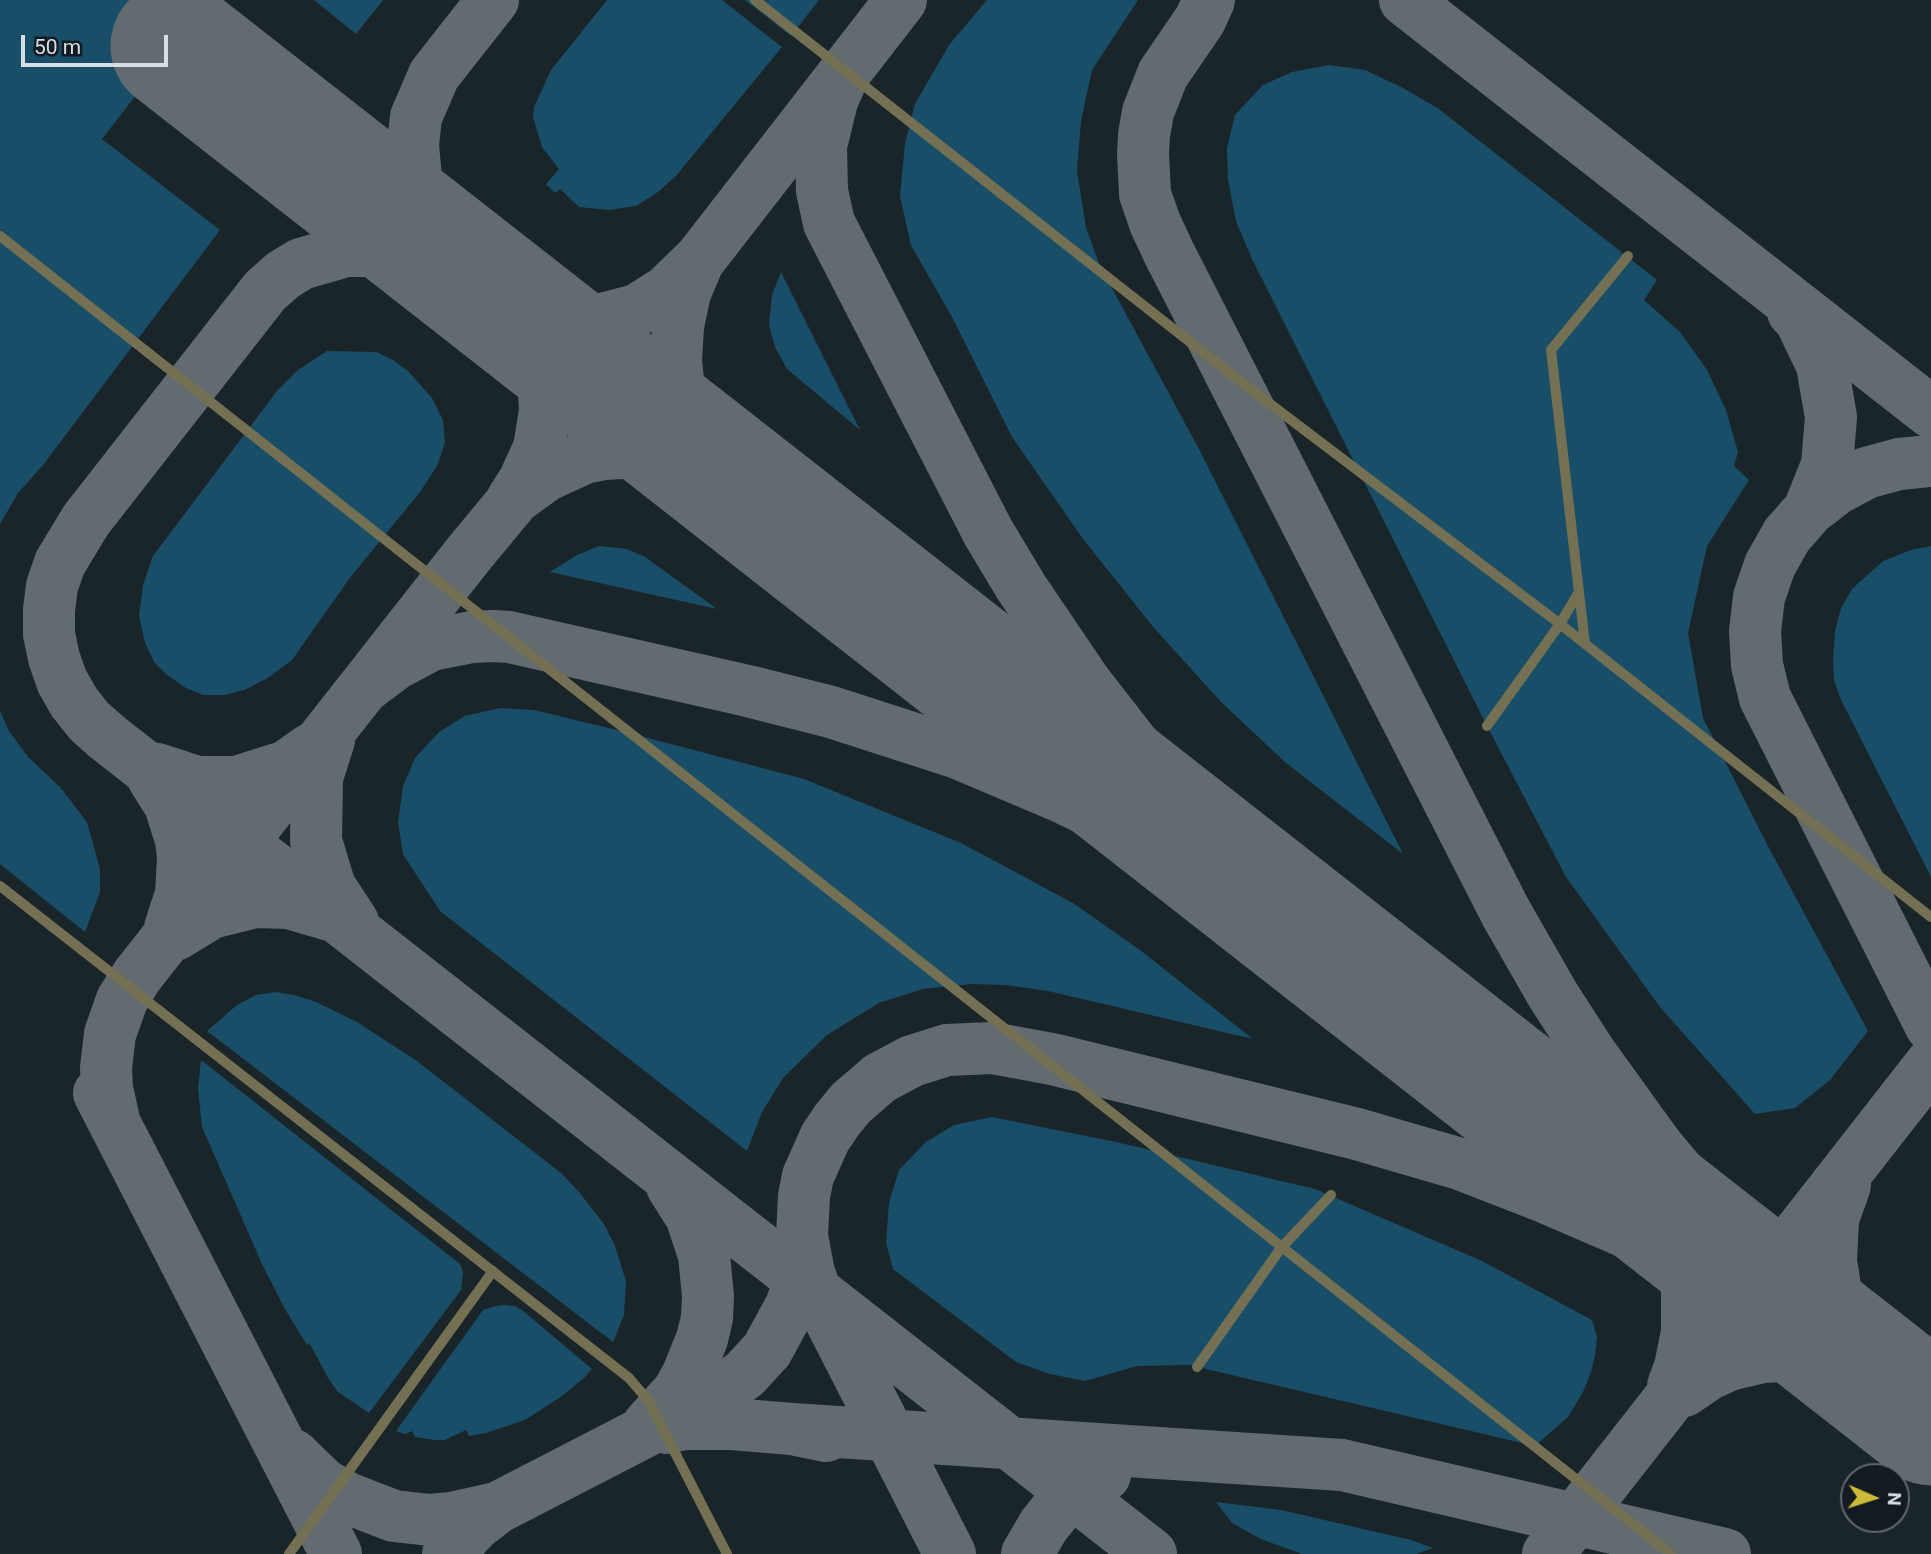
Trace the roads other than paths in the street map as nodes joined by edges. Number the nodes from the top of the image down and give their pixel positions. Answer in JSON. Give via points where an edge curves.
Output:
{"nodes":[{"id":1,"x":755,"y":0,"type":"edge"},
{"id":2,"x":0,"y":236,"type":"edge"},
{"id":3,"x":1628,"y":256,"type":"dead end"},
{"id":4,"x":1579,"y":592,"type":"junction"},
{"id":5,"x":1560,"y":624,"type":"junction"},
{"id":6,"x":1585,"y":644,"type":"junction"},
{"id":7,"x":1487,"y":726,"type":"dead end"},
{"id":8,"x":0,"y":886,"type":"edge"},
{"id":9,"x":1931,"y":917,"type":"edge"},
{"id":10,"x":1331,"y":1195,"type":"dead end"},
{"id":11,"x":1281,"y":1248,"type":"junction"},
{"id":12,"x":493,"y":1271,"type":"junction"},
{"id":13,"x":1197,"y":1367,"type":"dead end"},
{"id":14,"x":289,"y":1554,"type":"edge"},
{"id":15,"x":727,"y":1554,"type":"edge"},
{"id":16,"x":1671,"y":1554,"type":"edge"}],
"edges":[{"from":1,"to":5,"type":"lane","via":[[1232,375]]},
{"from":2,"to":11,"type":"lane"},
{"from":3,"to":4,"type":"lane","via":[[1551,350]]},
{"from":4,"to":5,"type":"lane"},
{"from":4,"to":6,"type":"lane"},
{"from":5,"to":6,"type":"lane"},
{"from":5,"to":7,"type":"lane"},
{"from":6,"to":9,"type":"lane"},
{"from":8,"to":12,"type":"lane"},
{"from":10,"to":11,"type":"lane"},
{"from":11,"to":13,"type":"lane"},
{"from":11,"to":16,"type":"lane"},
{"from":12,"to":14,"type":"lane"},
{"from":12,"to":15,"type":"lane","via":[[629,1378],[648,1400]]}]}
